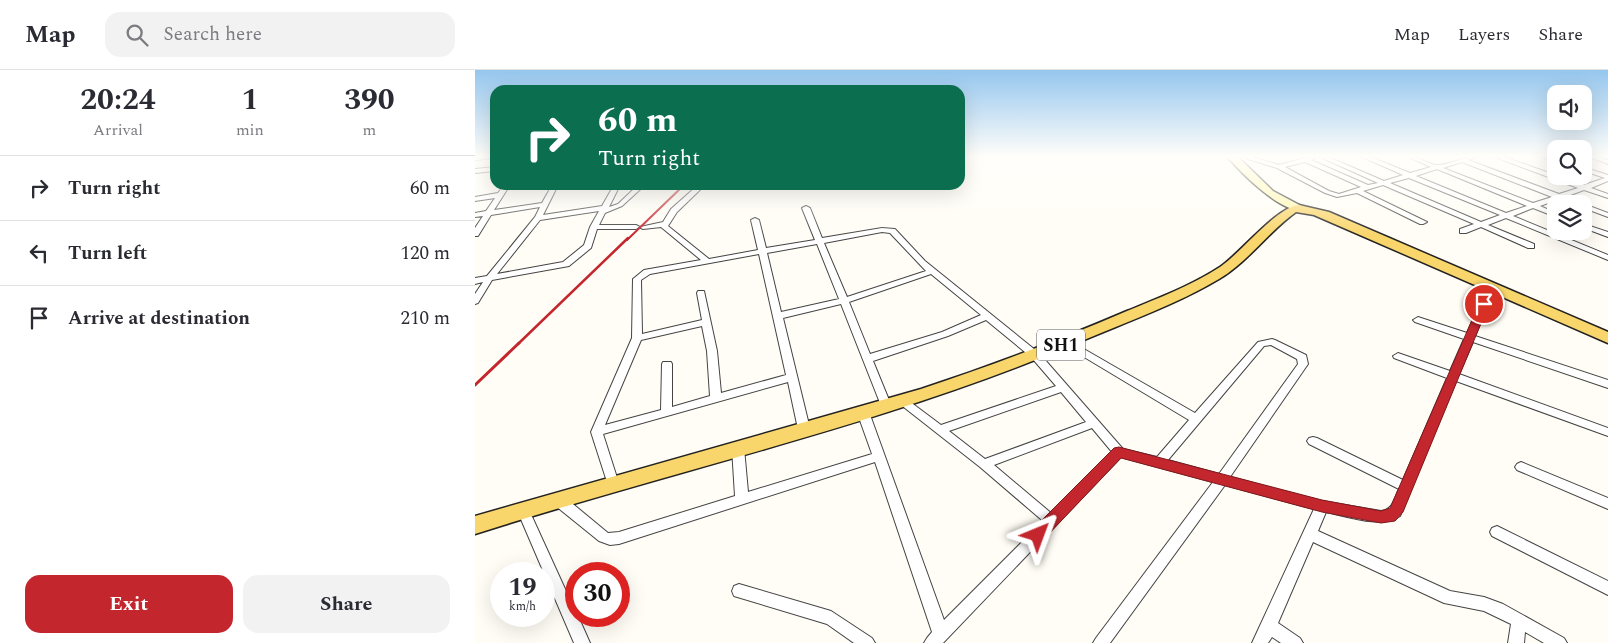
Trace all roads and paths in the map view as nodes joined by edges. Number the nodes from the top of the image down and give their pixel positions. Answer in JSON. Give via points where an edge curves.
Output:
{"nodes":[{"id":1,"x":1259,"y":183,"type":"edge"},
{"id":2,"x":1310,"y":183,"type":"edge"},
{"id":3,"x":1356,"y":183,"type":"edge"},
{"id":4,"x":1384,"y":183,"type":"joint"},
{"id":5,"x":1429,"y":183,"type":"edge"},
{"id":6,"x":1476,"y":183,"type":"edge"},
{"id":7,"x":1522,"y":183,"type":"edge"},
{"id":8,"x":1569,"y":183,"type":"edge"},
{"id":9,"x":1597,"y":183,"type":"edge"},
{"id":10,"x":1368,"y":188,"type":"junction"},
{"id":11,"x":1584,"y":188,"type":"junction"},
{"id":12,"x":503,"y":190,"type":"edge"},
{"id":13,"x":552,"y":190,"type":"edge"},
{"id":14,"x":615,"y":190,"type":"edge"},
{"id":15,"x":636,"y":190,"type":"edge"},
{"id":16,"x":697,"y":190,"type":"edge"},
{"id":17,"x":1359,"y":191,"type":"junction"},
{"id":18,"x":499,"y":195,"type":"junction"},
{"id":19,"x":1554,"y":195,"type":"edge"},
{"id":20,"x":1565,"y":195,"type":"edge"},
{"id":21,"x":1608,"y":196,"type":"edge"},
{"id":22,"x":475,"y":198,"type":"edge"},
{"id":23,"x":1547,"y":201,"type":"edge"},
{"id":24,"x":542,"y":205,"type":"junction"},
{"id":25,"x":1534,"y":206,"type":"junction"},
{"id":26,"x":806,"y":208,"type":"dead end"},
{"id":27,"x":1301,"y":208,"type":"junction"},
{"id":28,"x":1592,"y":209,"type":"edge"},
{"id":29,"x":605,"y":210,"type":"junction"},
{"id":30,"x":1547,"y":211,"type":"edge"},
{"id":31,"x":489,"y":213,"type":"junction"},
{"id":32,"x":475,"y":215,"type":"edge"},
{"id":33,"x":1506,"y":215,"type":"junction"},
{"id":34,"x":1608,"y":215,"type":"edge"},
{"id":35,"x":538,"y":218,"type":"junction"},
{"id":36,"x":755,"y":220,"type":"dead end"},
{"id":37,"x":1423,"y":222,"type":"dead end"},
{"id":38,"x":666,"y":223,"type":"junction"},
{"id":39,"x":1481,"y":225,"type":"junction"},
{"id":40,"x":1592,"y":229,"type":"edge"},
{"id":41,"x":1463,"y":231,"type":"dead end"},
{"id":42,"x":593,"y":232,"type":"junction"},
{"id":43,"x":475,"y":234,"type":"edge"},
{"id":44,"x":1608,"y":235,"type":"edge"},
{"id":45,"x":820,"y":242,"type":"junction"},
{"id":46,"x":1531,"y":246,"type":"dead end"},
{"id":47,"x":762,"y":252,"type":"junction"},
{"id":48,"x":1608,"y":258,"type":"edge"},
{"id":49,"x":708,"y":262,"type":"junction"},
{"id":50,"x":933,"y":271,"type":"junction"},
{"id":51,"x":489,"y":279,"type":"junction"},
{"id":52,"x":475,"y":281,"type":"edge"},
{"id":53,"x":1491,"y":288,"type":"junction"},
{"id":54,"x":701,"y":293,"type":"dead end"},
{"id":55,"x":475,"y":301,"type":"edge"},
{"id":56,"x":843,"y":301,"type":"junction"},
{"id":57,"x":777,"y":316,"type":"junction"},
{"id":58,"x":987,"y":316,"type":"junction"},
{"id":59,"x":1418,"y":320,"type":"dead end"},
{"id":60,"x":706,"y":322,"type":"junction"},
{"id":61,"x":1469,"y":337,"type":"junction"},
{"id":62,"x":637,"y":338,"type":"junction"},
{"id":63,"x":1608,"y":338,"type":"edge"},
{"id":64,"x":1067,"y":343,"type":"junction"},
{"id":65,"x":1035,"y":355,"type":"junction"},
{"id":66,"x":1398,"y":356,"type":"dead end"},
{"id":67,"x":867,"y":359,"type":"junction"},
{"id":68,"x":667,"y":364,"type":"dead end"},
{"id":69,"x":1453,"y":376,"type":"junction"},
{"id":70,"x":792,"y":377,"type":"junction"},
{"id":71,"x":1608,"y":384,"type":"edge"},
{"id":72,"x":1063,"y":388,"type":"junction"},
{"id":73,"x":716,"y":398,"type":"junction"},
{"id":74,"x":893,"y":403,"type":"junction"},
{"id":75,"x":667,"y":412,"type":"junction"},
{"id":76,"x":863,"y":412,"type":"junction"},
{"id":77,"x":1196,"y":419,"type":"junction"},
{"id":78,"x":1094,"y":423,"type":"junction"},
{"id":79,"x":804,"y":429,"type":"junction"},
{"id":80,"x":940,"y":430,"type":"junction"},
{"id":81,"x":597,"y":432,"type":"junction"},
{"id":82,"x":1608,"y":432,"type":"edge"},
{"id":83,"x":1313,"y":441,"type":"dead end"},
{"id":84,"x":738,"y":448,"type":"junction"},
{"id":85,"x":1119,"y":452,"type":"junction"},
{"id":86,"x":879,"y":456,"type":"junction"},
{"id":87,"x":1159,"y":463,"type":"junction"},
{"id":88,"x":984,"y":464,"type":"junction"},
{"id":89,"x":1521,"y":467,"type":"dead end"},
{"id":90,"x":1222,"y":479,"type":"junction"},
{"id":91,"x":613,"y":484,"type":"junction"},
{"id":92,"x":1406,"y":487,"type":"junction"},
{"id":93,"x":557,"y":499,"type":"junction"},
{"id":94,"x":742,"y":499,"type":"junction"},
{"id":95,"x":1608,"y":504,"type":"edge"},
{"id":96,"x":1322,"y":506,"type":"junction"},
{"id":97,"x":523,"y":510,"type":"junction"},
{"id":98,"x":1051,"y":521,"type":"junction"},
{"id":99,"x":475,"y":525,"type":"edge"},
{"id":100,"x":1497,"y":532,"type":"dead end"},
{"id":101,"x":1310,"y":534,"type":"junction"},
{"id":102,"x":1608,"y":588,"type":"edge"},
{"id":103,"x":739,"y":591,"type":"dead end"},
{"id":104,"x":1519,"y":621,"type":"junction"},
{"id":105,"x":1269,"y":626,"type":"junction"},
{"id":106,"x":937,"y":638,"type":"edge"},
{"id":107,"x":582,"y":643,"type":"edge"},
{"id":108,"x":867,"y":643,"type":"edge"},
{"id":109,"x":1101,"y":643,"type":"edge"},
{"id":110,"x":1260,"y":643,"type":"edge"},
{"id":111,"x":1295,"y":643,"type":"edge"},
{"id":112,"x":1516,"y":643,"type":"edge"},
{"id":113,"x":1559,"y":643,"type":"edge"}],
"edges":[{"from":1,"to":27,"type":"main road","via":[[1269,193]]},
{"from":2,"to":17,"type":"street","via":[[1332,194],[1346,195]]},
{"from":3,"to":10,"type":"street"},
{"from":4,"to":10,"type":"street"},
{"from":4,"to":39,"type":"street"},
{"from":5,"to":33,"type":"street"},
{"from":6,"to":25,"type":"street"},
{"from":7,"to":19,"type":"street"},
{"from":8,"to":11,"type":"street"},
{"from":9,"to":11,"type":"street"},
{"from":10,"to":17,"type":"street"},
{"from":11,"to":20,"type":"street"},
{"from":11,"to":21,"type":"street"},
{"from":12,"to":18,"type":"street"},
{"from":13,"to":24,"type":"street"},
{"from":14,"to":29,"type":"street"},
{"from":15,"to":29,"type":"street","via":[[620,205]]},
{"from":16,"to":38,"type":"street"},
{"from":17,"to":37,"type":"street"},
{"from":18,"to":22,"type":"street"},
{"from":18,"to":31,"type":"street"},
{"from":23,"to":25,"type":"street"},
{"from":24,"to":31,"type":"street"},
{"from":24,"to":35,"type":"street"},
{"from":25,"to":30,"type":"street"},
{"from":25,"to":33,"type":"street"},
{"from":26,"to":45,"type":"street"},
{"from":27,"to":53,"type":"main road","via":[[1348,225]]},
{"from":27,"to":64,"type":"main road","number":"SH1","via":[[1289,211],[1257,243],[1214,277]]},
{"from":28,"to":34,"type":"street"},
{"from":29,"to":35,"type":"street"},
{"from":29,"to":42,"type":"street"},
{"from":31,"to":32,"type":"street"},
{"from":31,"to":43,"type":"street"},
{"from":33,"to":39,"type":"street"},
{"from":33,"to":48,"type":"street"},
{"from":35,"to":51,"type":"street"},
{"from":36,"to":47,"type":"street"},
{"from":38,"to":42,"type":"street"},
{"from":38,"to":49,"type":"street"},
{"from":39,"to":41,"type":"street"},
{"from":39,"to":46,"type":"street"},
{"from":40,"to":44,"type":"street"},
{"from":42,"to":51,"type":"street","via":[[586,249],[566,264]]},
{"from":45,"to":47,"type":"street"},
{"from":45,"to":50,"type":"street","via":[[891,230]]},
{"from":45,"to":56,"type":"street"},
{"from":47,"to":49,"type":"street"},
{"from":47,"to":57,"type":"street"},
{"from":49,"to":62,"type":"street","via":[[639,276]]},
{"from":50,"to":56,"type":"street"},
{"from":50,"to":58,"type":"street"},
{"from":51,"to":52,"type":"street"},
{"from":51,"to":55,"type":"street"},
{"from":53,"to":61,"type":"street"},
{"from":53,"to":63,"type":"main road"},
{"from":54,"to":60,"type":"street"},
{"from":56,"to":57,"type":"street"},
{"from":56,"to":67,"type":"street"},
{"from":57,"to":70,"type":"street"},
{"from":58,"to":65,"type":"street"},
{"from":58,"to":67,"type":"street","via":[[945,334]]},
{"from":59,"to":61,"type":"street"},
{"from":60,"to":62,"type":"street"},
{"from":60,"to":73,"type":"street"},
{"from":61,"to":69,"type":"street"},
{"from":61,"to":71,"type":"street"},
{"from":62,"to":81,"type":"street"},
{"from":64,"to":65,"type":"main road","number":"SH1"},
{"from":64,"to":77,"type":"street"},
{"from":65,"to":72,"type":"street"},
{"from":65,"to":74,"type":"main road","number":"SH1"},
{"from":66,"to":69,"type":"street"},
{"from":67,"to":74,"type":"street"},
{"from":68,"to":75,"type":"street"},
{"from":69,"to":82,"type":"street"},
{"from":69,"to":92,"type":"street"},
{"from":70,"to":73,"type":"street"},
{"from":70,"to":79,"type":"street"},
{"from":72,"to":78,"type":"street"},
{"from":72,"to":80,"type":"street"},
{"from":73,"to":75,"type":"street"},
{"from":74,"to":76,"type":"main road","number":"SH1"},
{"from":74,"to":80,"type":"street"},
{"from":75,"to":81,"type":"street"},
{"from":76,"to":79,"type":"main road","number":"SH1"},
{"from":76,"to":86,"type":"street"},
{"from":77,"to":87,"type":"street"},
{"from":77,"to":90,"type":"street","via":[[1261,344],[1279,344],[1302,357],[1303,364]]},
{"from":78,"to":85,"type":"street"},
{"from":78,"to":88,"type":"street"},
{"from":79,"to":84,"type":"main road","number":"SH1"},
{"from":80,"to":88,"type":"street"},
{"from":81,"to":91,"type":"street"},
{"from":83,"to":92,"type":"street"},
{"from":84,"to":91,"type":"main road","number":"SH1"},
{"from":84,"to":94,"type":"street"},
{"from":85,"to":87,"type":"street"},
{"from":85,"to":98,"type":"street"},
{"from":86,"to":94,"type":"street"},
{"from":86,"to":106,"type":"street"},
{"from":87,"to":90,"type":"street"},
{"from":88,"to":98,"type":"street"},
{"from":89,"to":95,"type":"street"},
{"from":90,"to":96,"type":"street"},
{"from":90,"to":109,"type":"street"},
{"from":91,"to":93,"type":"main road","number":"SH1"},
{"from":92,"to":96,"type":"street","via":[[1390,516]]},
{"from":93,"to":94,"type":"street","via":[[610,539]]},
{"from":93,"to":97,"type":"main road","number":"SH1"},
{"from":96,"to":101,"type":"street"},
{"from":97,"to":99,"type":"main road","number":"SH1"},
{"from":97,"to":107,"type":"street"},
{"from":98,"to":106,"type":"street"},
{"from":100,"to":102,"type":"street"},
{"from":101,"to":104,"type":"street","via":[[1449,598],[1484,604]]},
{"from":101,"to":105,"type":"street"},
{"from":103,"to":108,"type":"street","via":[[831,618]]},
{"from":104,"to":112,"type":"street"},
{"from":104,"to":113,"type":"street"},
{"from":105,"to":110,"type":"street"},
{"from":105,"to":111,"type":"street"}]}
